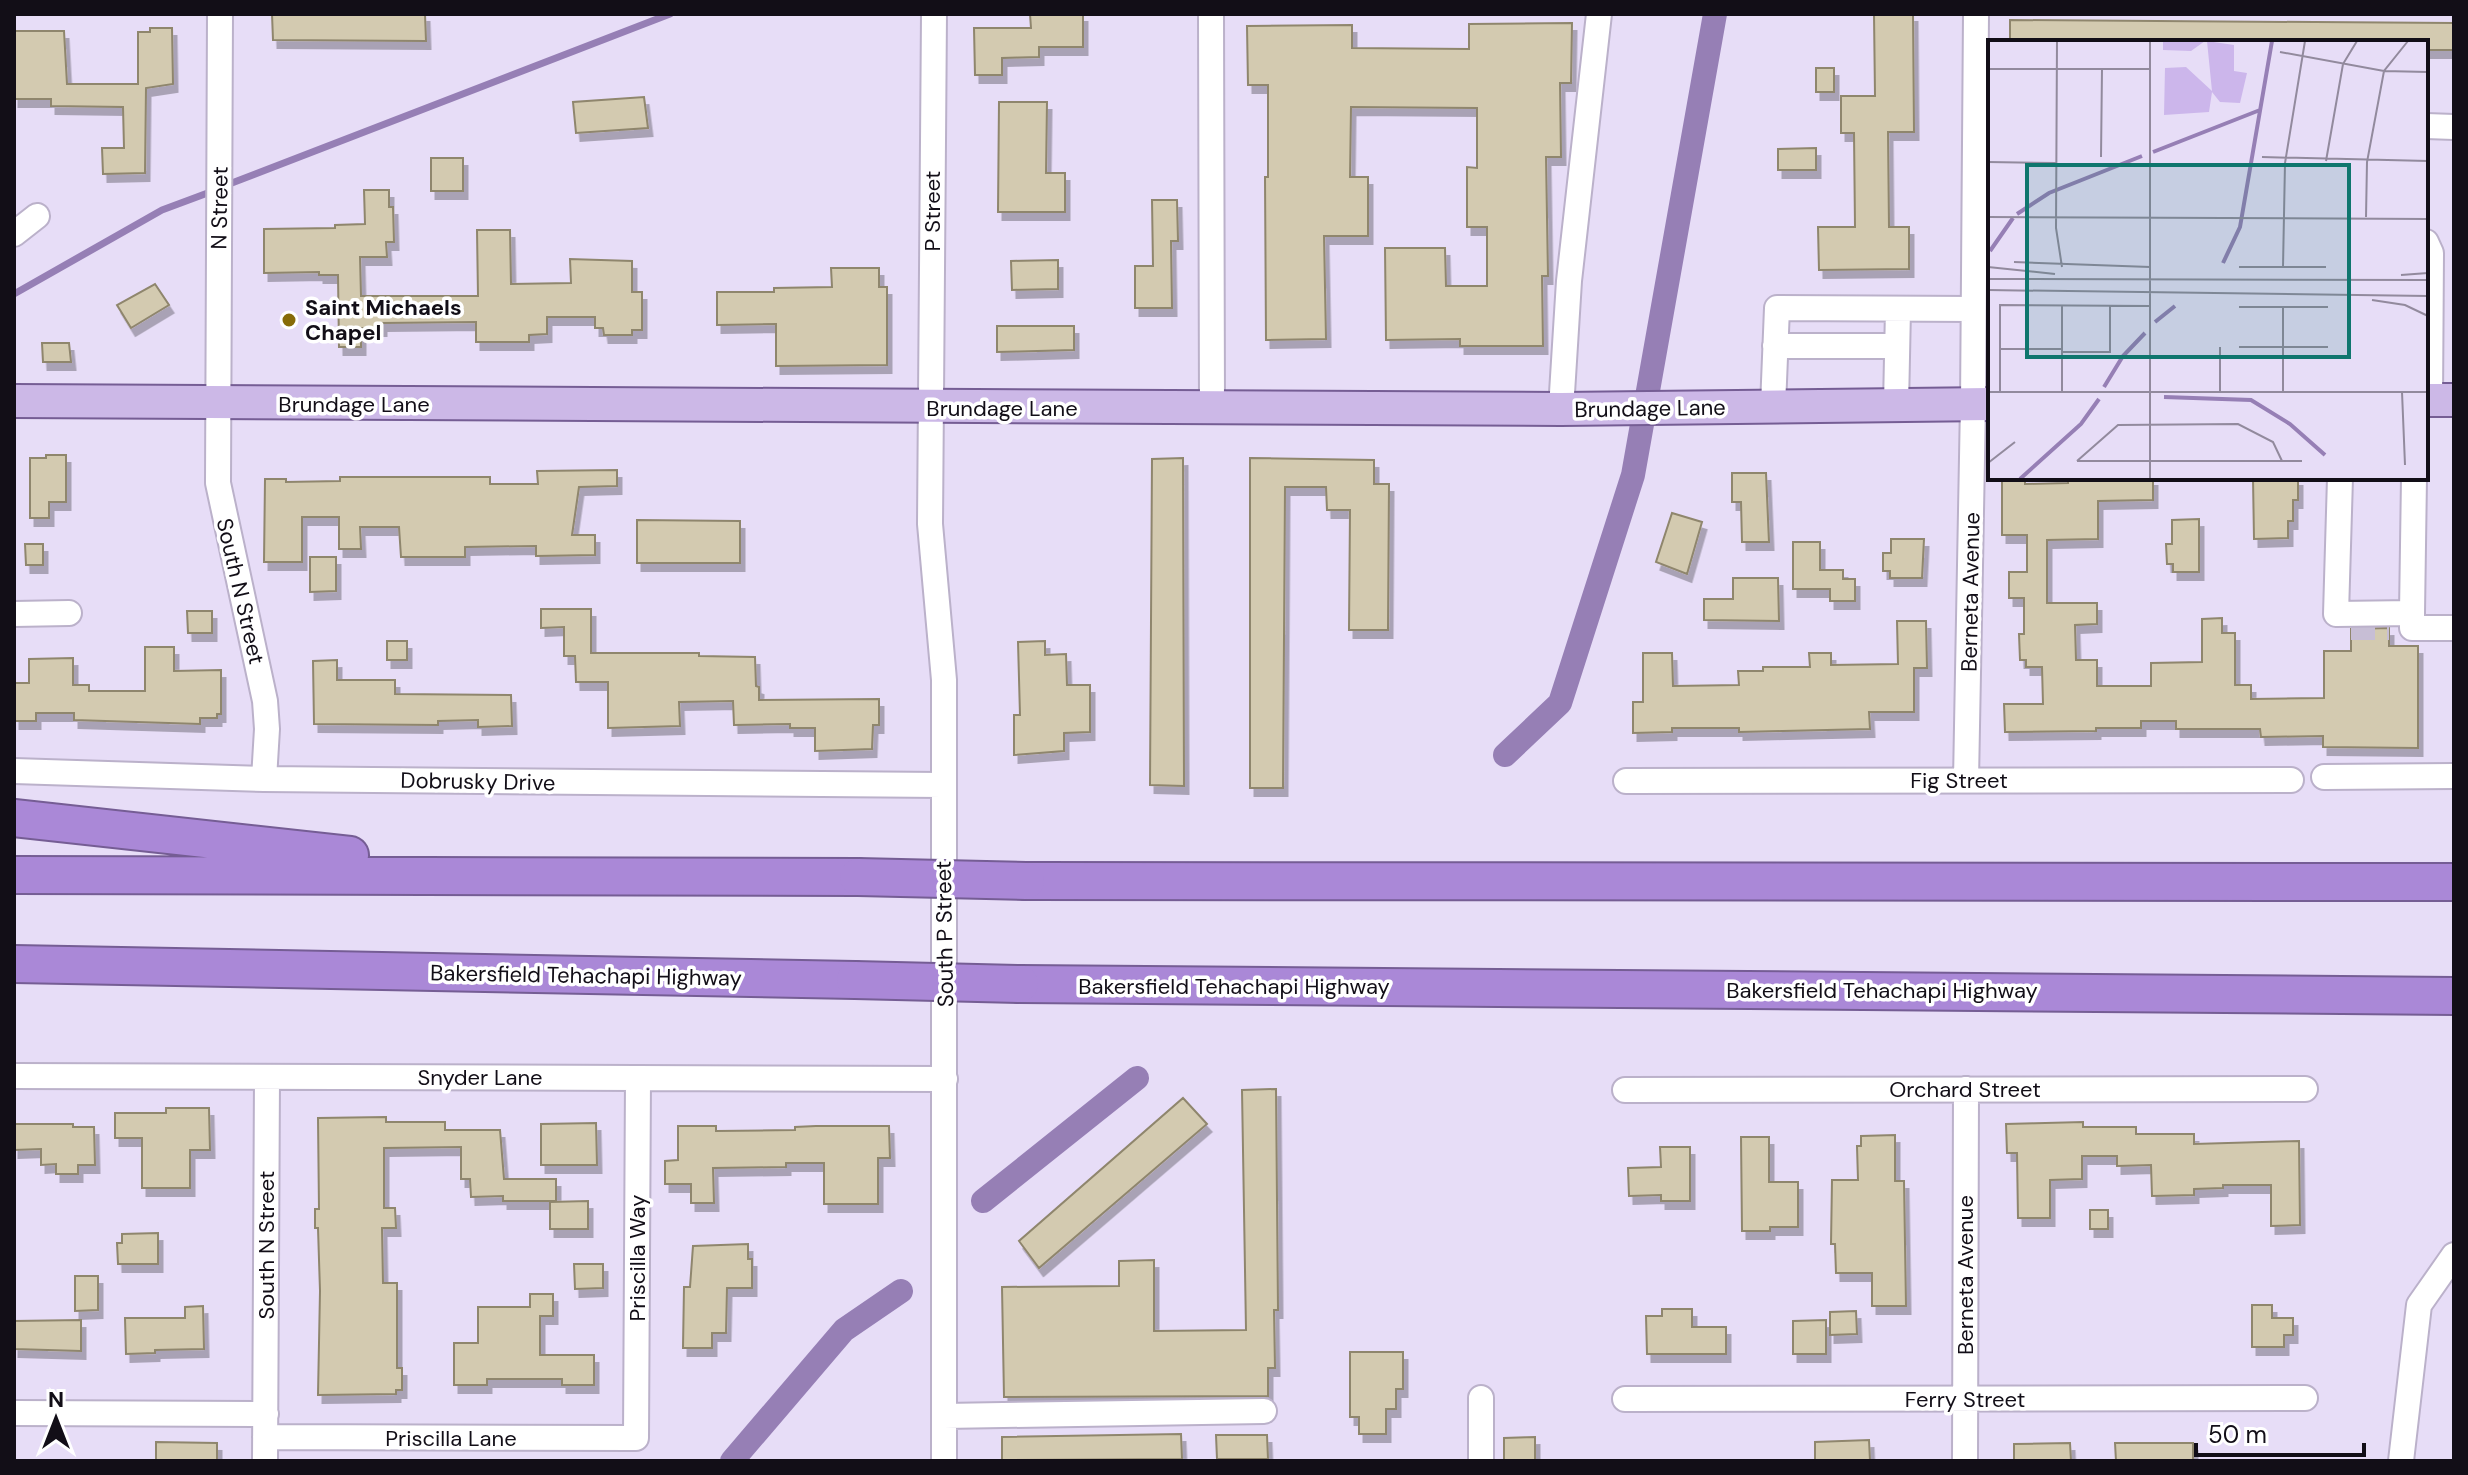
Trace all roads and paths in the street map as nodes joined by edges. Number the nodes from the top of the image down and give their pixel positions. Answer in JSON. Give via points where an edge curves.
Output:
{"nodes":[{"id":1,"x":220,"y":14,"type":"edge"},
{"id":2,"x":934,"y":14,"type":"edge"},
{"id":3,"x":1211,"y":14,"type":"edge"},
{"id":4,"x":1599,"y":14,"type":"edge"},
{"id":5,"x":1976,"y":14,"type":"edge"},
{"id":6,"x":1982,"y":124,"type":"edge"},
{"id":7,"x":2428,"y":126,"type":"edge"},
{"id":8,"x":2454,"y":127,"type":"edge"},
{"id":9,"x":37,"y":216,"type":"dead end"},
{"id":10,"x":14,"y":234,"type":"edge"},
{"id":11,"x":2428,"y":246,"type":"edge"},
{"id":12,"x":1898,"y":309,"type":"junction"},
{"id":13,"x":1973,"y":309,"type":"junction"},
{"id":14,"x":1775,"y":346,"type":"junction"},
{"id":15,"x":1897,"y":346,"type":"junction"},
{"id":16,"x":2437,"y":400,"type":"edge"},
{"id":17,"x":14,"y":401,"type":"edge"},
{"id":18,"x":217,"y":403,"type":"junction"},
{"id":19,"x":1982,"y":404,"type":"edge"},
{"id":20,"x":1896,"y":405,"type":"junction"},
{"id":21,"x":1773,"y":406,"type":"junction"},
{"id":22,"x":931,"y":408,"type":"junction"},
{"id":23,"x":1212,"y":408,"type":"junction"},
{"id":24,"x":1561,"y":409,"type":"junction"},
{"id":25,"x":1981,"y":465,"type":"edge"},
{"id":26,"x":2340,"y":480,"type":"edge"},
{"id":27,"x":2414,"y":480,"type":"edge"},
{"id":28,"x":69,"y":613,"type":"dead end"},
{"id":29,"x":14,"y":614,"type":"edge"},
{"id":30,"x":2405,"y":623,"type":"junction"},
{"id":31,"x":2454,"y":628,"type":"edge"},
{"id":32,"x":14,"y":771,"type":"edge"},
{"id":33,"x":2454,"y":776,"type":"edge"},
{"id":34,"x":2324,"y":777,"type":"dead end"},
{"id":35,"x":264,"y":779,"type":"junction"},
{"id":36,"x":1966,"y":780,"type":"junction"},
{"id":37,"x":2291,"y":780,"type":"dead end"},
{"id":38,"x":1626,"y":781,"type":"dead end"},
{"id":39,"x":942,"y":785,"type":"junction"},
{"id":40,"x":14,"y":818,"type":"edge"},
{"id":41,"x":2454,"y":871,"type":"edge"},
{"id":42,"x":14,"y":875,"type":"edge"},
{"id":43,"x":490,"y":875,"type":"junction"},
{"id":44,"x":2306,"y":881,"type":"junction"},
{"id":45,"x":2454,"y":882,"type":"edge"},
{"id":46,"x":18,"y":964,"type":"edge"},
{"id":47,"x":2291,"y":993,"type":"junction"},
{"id":48,"x":2454,"y":996,"type":"edge"},
{"id":49,"x":2454,"y":1012,"type":"edge"},
{"id":50,"x":14,"y":1076,"type":"edge"},
{"id":51,"x":267,"y":1077,"type":"junction"},
{"id":52,"x":638,"y":1078,"type":"junction"},
{"id":53,"x":945,"y":1079,"type":"junction"},
{"id":54,"x":1966,"y":1089,"type":"junction"},
{"id":55,"x":2305,"y":1089,"type":"dead end"},
{"id":56,"x":1625,"y":1090,"type":"dead end"},
{"id":57,"x":2454,"y":1255,"type":"edge"},
{"id":58,"x":1481,"y":1398,"type":"dead end"},
{"id":59,"x":2305,"y":1398,"type":"dead end"},
{"id":60,"x":1625,"y":1399,"type":"dead end"},
{"id":61,"x":1965,"y":1399,"type":"junction"},
{"id":62,"x":1264,"y":1411,"type":"dead end"},
{"id":63,"x":14,"y":1413,"type":"edge"},
{"id":64,"x":944,"y":1416,"type":"junction"},
{"id":65,"x":265,"y":1437,"type":"edge"},
{"id":66,"x":636,"y":1438,"type":"joint"},
{"id":67,"x":944,"y":1461,"type":"edge"},
{"id":68,"x":1481,"y":1461,"type":"edge"},
{"id":69,"x":1965,"y":1461,"type":"edge"},
{"id":70,"x":2401,"y":1461,"type":"edge"}],
"edges":[{"from":1,"to":18,"type":"street","name":"N Street"},
{"from":2,"to":22,"type":"street","name":"P Street"},
{"from":3,"to":23,"type":"street"},
{"from":4,"to":24,"type":"street","via":[[1569,281]]},
{"from":5,"to":6,"type":"street","name":"Berneta Avenue"},
{"from":6,"to":13,"type":"street","name":"Berneta Avenue"},
{"from":7,"to":8,"type":"street"},
{"from":9,"to":10,"type":"street"},
{"from":11,"to":16,"type":"street"},
{"from":12,"to":13,"type":"street"},
{"from":12,"to":14,"type":"street","via":[[1777,308]]},
{"from":12,"to":15,"type":"street"},
{"from":13,"to":19,"type":"street","name":"Berneta Avenue"},
{"from":14,"to":15,"type":"street"},
{"from":14,"to":21,"type":"street"},
{"from":15,"to":20,"type":"street"},
{"from":17,"to":18,"type":"main road","name":"Brundage Lane"},
{"from":18,"to":22,"type":"main road","name":"Brundage Lane"},
{"from":18,"to":35,"type":"street","name":"South N Street","via":[[222,508],[265,701]]},
{"from":19,"to":20,"type":"main road","name":"Brundage Lane"},
{"from":19,"to":25,"type":"street","name":"Berneta Avenue"},
{"from":20,"to":21,"type":"main road","name":"Brundage Lane"},
{"from":21,"to":24,"type":"main road","name":"Brundage Lane"},
{"from":22,"to":23,"type":"main road","name":"Brundage Lane"},
{"from":22,"to":39,"type":"street","name":"South P Street","via":[[930,524],[944,680]]},
{"from":23,"to":24,"type":"main road","name":"Brundage Lane"},
{"from":25,"to":36,"type":"street","name":"Berneta Avenue"},
{"from":26,"to":30,"type":"street","via":[[2344,621]]},
{"from":27,"to":30,"type":"street"},
{"from":28,"to":29,"type":"street"},
{"from":30,"to":31,"type":"street"},
{"from":32,"to":35,"type":"street","name":"Dobrusky Drive"},
{"from":33,"to":34,"type":"street"},
{"from":35,"to":39,"type":"street","name":"Dobrusky Drive"},
{"from":36,"to":37,"type":"street","name":"Fig Street"},
{"from":36,"to":38,"type":"street","name":"Fig Street"},
{"from":39,"to":53,"type":"street","name":"South P Street"},
{"from":40,"to":43,"type":"highway","via":[[333,852]]},
{"from":41,"to":44,"type":"highway"},
{"from":42,"to":43,"type":"highway"},
{"from":43,"to":44,"type":"highway","bridge":true,"via":[[1026,881]]},
{"from":44,"to":45,"type":"highway"},
{"from":46,"to":47,"type":"highway","name":"Bakersfield Tehachapi Highway","bridge":true,"via":[[1020,984]]},
{"from":47,"to":48,"type":"highway","name":"Bakersfield Tehachapi Highway"},
{"from":47,"to":49,"type":"highway"},
{"from":50,"to":51,"type":"street","name":"Snyder Lane"},
{"from":51,"to":52,"type":"street","name":"Snyder Lane"},
{"from":51,"to":65,"type":"street","name":"South N Street"},
{"from":52,"to":53,"type":"street","name":"Snyder Lane"},
{"from":52,"to":66,"type":"street","name":"Priscilla Way"},
{"from":53,"to":64,"type":"street","name":"South P Street"},
{"from":54,"to":55,"type":"street","name":"Orchard Street"},
{"from":54,"to":56,"type":"street","name":"Orchard Street"},
{"from":54,"to":61,"type":"street","name":"Berneta Avenue"},
{"from":57,"to":70,"type":"street","via":[[2419,1305]]},
{"from":58,"to":68,"type":"street"},
{"from":59,"to":61,"type":"street","name":"Ferry Street"},
{"from":60,"to":61,"type":"street","name":"Ferry Street"},
{"from":61,"to":69,"type":"street","name":"Berneta Avenue"},
{"from":62,"to":64,"type":"street"},
{"from":63,"to":65,"type":"street","name":"Priscilla Lane"},
{"from":64,"to":67,"type":"street","name":"South P Street"},
{"from":65,"to":66,"type":"street","name":"Priscilla Lane"}]}
